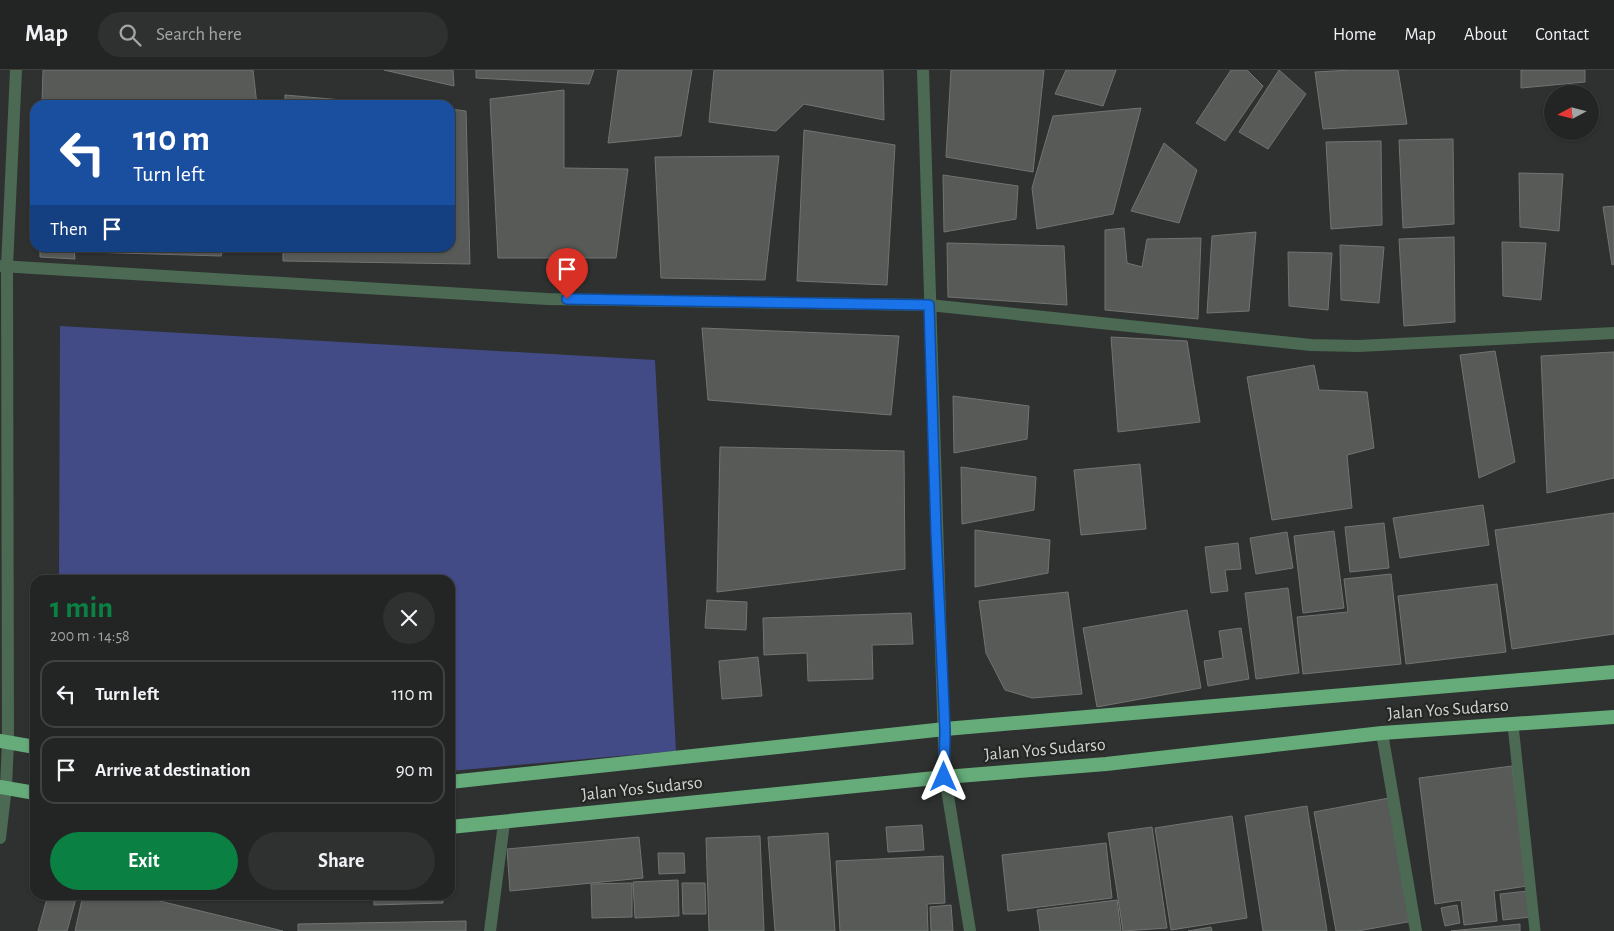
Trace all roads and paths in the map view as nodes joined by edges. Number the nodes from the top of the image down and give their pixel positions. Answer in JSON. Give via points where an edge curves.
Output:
{"nodes":[{"id":1,"x":16,"y":70,"type":"edge"},
{"id":2,"x":923,"y":70,"type":"edge"},
{"id":3,"x":4,"y":266,"type":"edge"},
{"id":4,"x":929,"y":305,"type":"junction"},
{"id":5,"x":1614,"y":333,"type":"edge"},
{"id":6,"x":1614,"y":672,"type":"edge"},
{"id":7,"x":1614,"y":717,"type":"edge"},
{"id":8,"x":1513,"y":725,"type":"junction"},
{"id":9,"x":945,"y":730,"type":"junction"},
{"id":10,"x":1382,"y":733,"type":"junction"},
{"id":11,"x":4,"y":742,"type":"edge"},
{"id":12,"x":30,"y":746,"type":"edge"},
{"id":13,"x":944,"y":777,"type":"junction"},
{"id":14,"x":455,"y":781,"type":"edge"},
{"id":15,"x":3,"y":787,"type":"edge"},
{"id":16,"x":30,"y":792,"type":"edge"},
{"id":17,"x":504,"y":822,"type":"junction"},
{"id":18,"x":455,"y":827,"type":"edge"},
{"id":19,"x":0,"y":838,"type":"edge"},
{"id":20,"x":490,"y":931,"type":"edge"},
{"id":21,"x":970,"y":931,"type":"edge"},
{"id":22,"x":1416,"y":931,"type":"edge"},
{"id":23,"x":1536,"y":931,"type":"edge"}],
"edges":[{"from":1,"to":3,"type":"street"},
{"from":2,"to":4,"type":"street"},
{"from":3,"to":4,"type":"street","via":[[547,299]]},
{"from":3,"to":11,"type":"street"},
{"from":4,"to":5,"type":"street","via":[[1310,345],[1359,346]]},
{"from":4,"to":9,"type":"street"},
{"from":6,"to":9,"type":"highway","name":"Jalan Yos Sudarso"},
{"from":7,"to":8,"type":"highway","name":"Jalan Yos Sudarso"},
{"from":8,"to":10,"type":"highway","name":"Jalan Yos Sudarso"},
{"from":8,"to":23,"type":"lane"},
{"from":9,"to":13,"type":"street"},
{"from":9,"to":14,"type":"highway","name":"Jalan Yos Sudarso"},
{"from":10,"to":13,"type":"highway","name":"Jalan Yos Sudarso","via":[[1106,764]]},
{"from":10,"to":22,"type":"street"},
{"from":11,"to":12,"type":"highway"},
{"from":11,"to":15,"type":"street"},
{"from":13,"to":17,"type":"highway","name":"Jalan Yos Sudarso"},
{"from":13,"to":21,"type":"street"},
{"from":15,"to":16,"type":"highway"},
{"from":15,"to":19,"type":"street"},
{"from":17,"to":18,"type":"highway","name":"Jalan Yos Sudarso"},
{"from":17,"to":20,"type":"street"}]}
